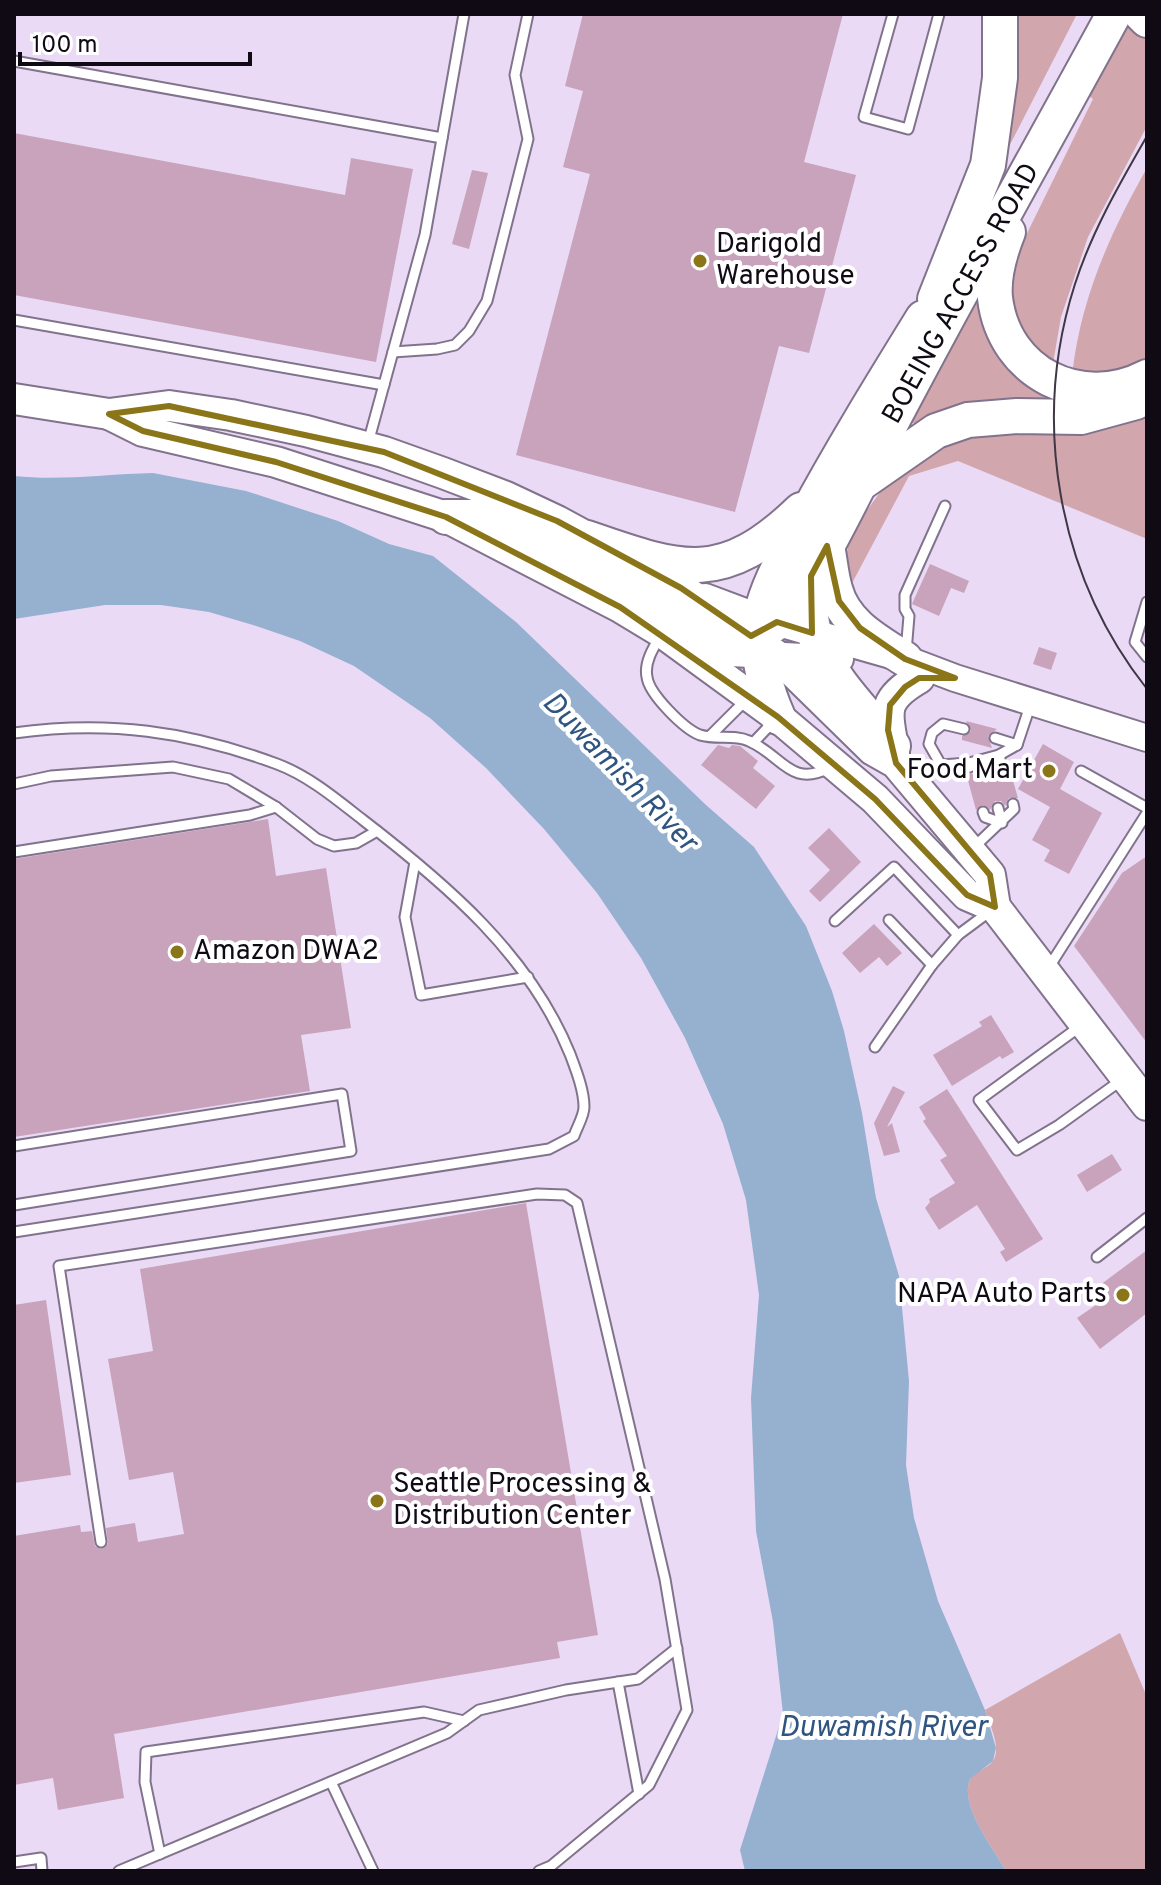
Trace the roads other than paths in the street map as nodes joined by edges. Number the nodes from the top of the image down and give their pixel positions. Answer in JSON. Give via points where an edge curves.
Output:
{"nodes":[{"id":1,"x":464,"y":14,"type":"edge"},
{"id":2,"x":528,"y":14,"type":"edge"},
{"id":3,"x":893,"y":14,"type":"edge"},
{"id":4,"x":939,"y":14,"type":"edge"},
{"id":5,"x":1000,"y":14,"type":"edge"},
{"id":6,"x":1141,"y":14,"type":"edge"},
{"id":7,"x":1147,"y":20,"type":"edge"},
{"id":8,"x":1098,"y":24,"type":"edge"},
{"id":9,"x":14,"y":61,"type":"edge"},
{"id":10,"x":1053,"y":129,"type":"junction"},
{"id":11,"x":442,"y":138,"type":"junction"},
{"id":12,"x":935,"y":299,"type":"junction"},
{"id":13,"x":14,"y":320,"type":"edge"},
{"id":14,"x":393,"y":352,"type":"junction"},
{"id":15,"x":1147,"y":377,"type":"edge"},
{"id":16,"x":384,"y":385,"type":"junction"},
{"id":17,"x":1147,"y":397,"type":"edge"},
{"id":18,"x":14,"y":399,"type":"edge"},
{"id":19,"x":109,"y":414,"type":"junction"},
{"id":20,"x":367,"y":447,"type":"junction"},
{"id":21,"x":858,"y":485,"type":"junction"},
{"id":22,"x":818,"y":493,"type":"junction"},
{"id":23,"x":945,"y":506,"type":"dead end"},
{"id":24,"x":446,"y":517,"type":"junction"},
{"id":25,"x":587,"y":538,"type":"junction"},
{"id":26,"x":827,"y":546,"type":"junction"},
{"id":27,"x":811,"y":576,"type":"junction"},
{"id":28,"x":1147,"y":602,"type":"edge"},
{"id":29,"x":663,"y":633,"type":"junction"},
{"id":30,"x":763,"y":637,"type":"junction"},
{"id":31,"x":819,"y":645,"type":"junction"},
{"id":32,"x":1147,"y":657,"type":"edge"},
{"id":33,"x":912,"y":669,"type":"junction"},
{"id":34,"x":750,"y":696,"type":"junction"},
{"id":35,"x":1031,"y":701,"type":"junction"},
{"id":36,"x":778,"y":717,"type":"junction"},
{"id":37,"x":964,"y":729,"type":"dead end"},
{"id":38,"x":1145,"y":732,"type":"edge"},
{"id":39,"x":14,"y":733,"type":"edge"},
{"id":40,"x":710,"y":736,"type":"junction"},
{"id":41,"x":995,"y":738,"type":"dead end"},
{"id":42,"x":753,"y":743,"type":"junction"},
{"id":43,"x":1017,"y":745,"type":"junction"},
{"id":44,"x":894,"y":754,"type":"junction"},
{"id":45,"x":835,"y":765,"type":"junction"},
{"id":46,"x":941,"y":765,"type":"junction"},
{"id":47,"x":1081,"y":771,"type":"dead end"},
{"id":48,"x":14,"y":784,"type":"edge"},
{"id":49,"x":916,"y":787,"type":"junction"},
{"id":50,"x":1013,"y":804,"type":"dead end"},
{"id":51,"x":276,"y":807,"type":"junction"},
{"id":52,"x":998,"y":808,"type":"dead end"},
{"id":53,"x":1147,"y":810,"type":"edge"},
{"id":54,"x":983,"y":812,"type":"dead end"},
{"id":55,"x":1002,"y":823,"type":"junction"},
{"id":56,"x":377,"y":831,"type":"junction"},
{"id":57,"x":970,"y":851,"type":"junction"},
{"id":58,"x":14,"y":852,"type":"edge"},
{"id":59,"x":415,"y":862,"type":"junction"},
{"id":60,"x":995,"y":907,"type":"junction"},
{"id":61,"x":889,"y":920,"type":"dead end"},
{"id":62,"x":835,"y":921,"type":"dead end"},
{"id":63,"x":958,"y":935,"type":"junction"},
{"id":64,"x":932,"y":965,"type":"junction"},
{"id":65,"x":1045,"y":973,"type":"junction"},
{"id":66,"x":528,"y":977,"type":"junction"},
{"id":67,"x":1084,"y":1024,"type":"junction"},
{"id":68,"x":875,"y":1047,"type":"dead end"},
{"id":69,"x":1126,"y":1077,"type":"junction"},
{"id":70,"x":1147,"y":1105,"type":"edge"},
{"id":71,"x":14,"y":1146,"type":"edge"},
{"id":72,"x":14,"y":1205,"type":"edge"},
{"id":73,"x":1147,"y":1218,"type":"edge"},
{"id":74,"x":14,"y":1232,"type":"edge"},
{"id":75,"x":1097,"y":1257,"type":"dead end"},
{"id":76,"x":101,"y":1542,"type":"dead end"},
{"id":77,"x":677,"y":1648,"type":"junction"},
{"id":78,"x":618,"y":1682,"type":"junction"},
{"id":79,"x":464,"y":1721,"type":"junction"},
{"id":80,"x":331,"y":1782,"type":"junction"},
{"id":81,"x":639,"y":1794,"type":"junction"},
{"id":82,"x":160,"y":1854,"type":"junction"},
{"id":83,"x":14,"y":1862,"type":"edge"},
{"id":84,"x":42,"y":1871,"type":"edge"},
{"id":85,"x":119,"y":1871,"type":"edge"},
{"id":86,"x":373,"y":1871,"type":"edge"},
{"id":87,"x":539,"y":1871,"type":"edge"}],
"edges":[{"from":1,"to":11,"type":"lane"},
{"from":2,"to":14,"type":"lane","via":[[515,75],[528,139],[487,301],[455,345]]},
{"from":3,"to":4,"type":"lane","via":[[864,117],[908,129]]},
{"from":5,"to":12,"type":"highway","via":[[1000,78],[988,165]]},
{"from":6,"to":7,"type":"highway"},
{"from":8,"to":10,"type":"highway","name":"BOEING ACCESS ROAD"},
{"from":8,"to":12,"type":"highway","name":"BOEING ACCESS ROAD"},
{"from":9,"to":11,"type":"lane"},
{"from":10,"to":15,"type":"highway","via":[[1003,246],[995,294],[998,314],[1021,357],[1057,384],[1100,391],[1129,387]]},
{"from":10,"to":21,"type":"highway","name":"BOEING ACCESS ROAD"},
{"from":11,"to":14,"type":"lane","via":[[425,235]]},
{"from":12,"to":22,"type":"highway","name":"BOEING ACCESS ROAD"},
{"from":13,"to":16,"type":"lane"},
{"from":14,"to":16,"type":"lane"},
{"from":16,"to":20,"type":"lane"},
{"from":17,"to":21,"type":"highway","via":[[1081,417],[968,420],[936,431]]},
{"from":18,"to":19,"type":"main road"},
{"from":19,"to":20,"type":"main road","via":[[169,406]]},
{"from":19,"to":24,"type":"main road","via":[[143,431],[276,462]]},
{"from":20,"to":25,"type":"main road","via":[[506,497]]},
{"from":21,"to":26,"type":"highway","name":"BOEING ACCESS ROAD"},
{"from":22,"to":25,"type":"highway","via":[[772,537],[717,563],[650,560]]},
{"from":22,"to":30,"type":"highway","via":[[771,585]]},
{"from":23,"to":33,"type":"lane","via":[[905,595]]},
{"from":24,"to":29,"type":"main road"},
{"from":24,"to":30,"type":"highway","via":[[489,517],[689,618]]},
{"from":25,"to":30,"type":"main road"},
{"from":26,"to":27,"type":"highway","name":"BOEING ACCESS ROAD"},
{"from":26,"to":33,"type":"highway","via":[[843,609]]},
{"from":27,"to":30,"type":"highway","name":"BOEING ACCESS ROAD"},
{"from":27,"to":31,"type":"highway","via":[[810,605]]},
{"from":28,"to":32,"type":"lane","via":[[1135,642]]},
{"from":29,"to":30,"type":"street","via":[[715,651]]},
{"from":29,"to":34,"type":"main road"},
{"from":29,"to":40,"type":"lane","via":[[649,659],[652,690],[692,731]]},
{"from":30,"to":31,"type":"street"},
{"from":30,"to":36,"type":"highway","via":[[763,674]]},
{"from":30,"to":44,"type":"main road","via":[[873,750]]},
{"from":31,"to":33,"type":"street"},
{"from":31,"to":44,"type":"highway"},
{"from":33,"to":35,"type":"street"},
{"from":33,"to":44,"type":"main road","via":[[890,705],[887,720]]},
{"from":34,"to":36,"type":"main road"},
{"from":34,"to":40,"type":"lane"},
{"from":35,"to":38,"type":"street"},
{"from":35,"to":43,"type":"lane"},
{"from":36,"to":42,"type":"lane"},
{"from":36,"to":45,"type":"main road"},
{"from":37,"to":46,"type":"lane","via":[[943,724],[932,733],[929,744]]},
{"from":39,"to":56,"type":"lane","via":[[141,729],[187,736],[290,770]]},
{"from":40,"to":42,"type":"lane"},
{"from":41,"to":43,"type":"lane"},
{"from":42,"to":45,"type":"lane","via":[[796,774],[813,776]]},
{"from":43,"to":46,"type":"lane","via":[[1000,757]]},
{"from":44,"to":49,"type":"main road"},
{"from":45,"to":60,"type":"main road","via":[[967,895]]},
{"from":46,"to":49,"type":"lane"},
{"from":47,"to":53,"type":"lane"},
{"from":48,"to":51,"type":"lane","via":[[51,776],[173,767],[229,779]]},
{"from":49,"to":57,"type":"main road"},
{"from":50,"to":55,"type":"lane"},
{"from":51,"to":56,"type":"lane","via":[[334,846],[356,843]]},
{"from":51,"to":58,"type":"lane"},
{"from":52,"to":55,"type":"lane"},
{"from":53,"to":65,"type":"lane"},
{"from":54,"to":55,"type":"lane"},
{"from":55,"to":57,"type":"lane"},
{"from":56,"to":59,"type":"lane"},
{"from":57,"to":60,"type":"main road","via":[[990,875]]},
{"from":59,"to":66,"type":"lane","via":[[491,932]]},
{"from":59,"to":66,"type":"lane","via":[[405,917],[421,995]]},
{"from":60,"to":63,"type":"lane"},
{"from":60,"to":65,"type":"main road"},
{"from":61,"to":64,"type":"lane"},
{"from":62,"to":63,"type":"lane","via":[[894,867]]},
{"from":63,"to":64,"type":"lane"},
{"from":64,"to":68,"type":"lane"},
{"from":65,"to":67,"type":"main road"},
{"from":66,"to":74,"type":"lane","via":[[560,1030],[584,1108],[574,1136],[549,1149]]},
{"from":67,"to":69,"type":"main road"},
{"from":67,"to":69,"type":"lane","via":[[979,1100],[1017,1150]]},
{"from":69,"to":70,"type":"main road"},
{"from":71,"to":72,"type":"lane","via":[[342,1094],[351,1151]]},
{"from":73,"to":75,"type":"lane"},
{"from":76,"to":77,"type":"lane","via":[[59,1266],[537,1194],[565,1195],[577,1203]]},
{"from":77,"to":78,"type":"lane","via":[[638,1679]]},
{"from":77,"to":81,"type":"lane","via":[[687,1710],[649,1785]]},
{"from":78,"to":79,"type":"lane","via":[[479,1710]]},
{"from":78,"to":81,"type":"lane"},
{"from":79,"to":80,"type":"lane"},
{"from":79,"to":82,"type":"lane","via":[[424,1712],[146,1752],[145,1782]]},
{"from":80,"to":82,"type":"lane"},
{"from":80,"to":86,"type":"lane"},
{"from":81,"to":87,"type":"lane"},
{"from":82,"to":85,"type":"lane"},
{"from":83,"to":84,"type":"lane","via":[[41,1858]]}]}
